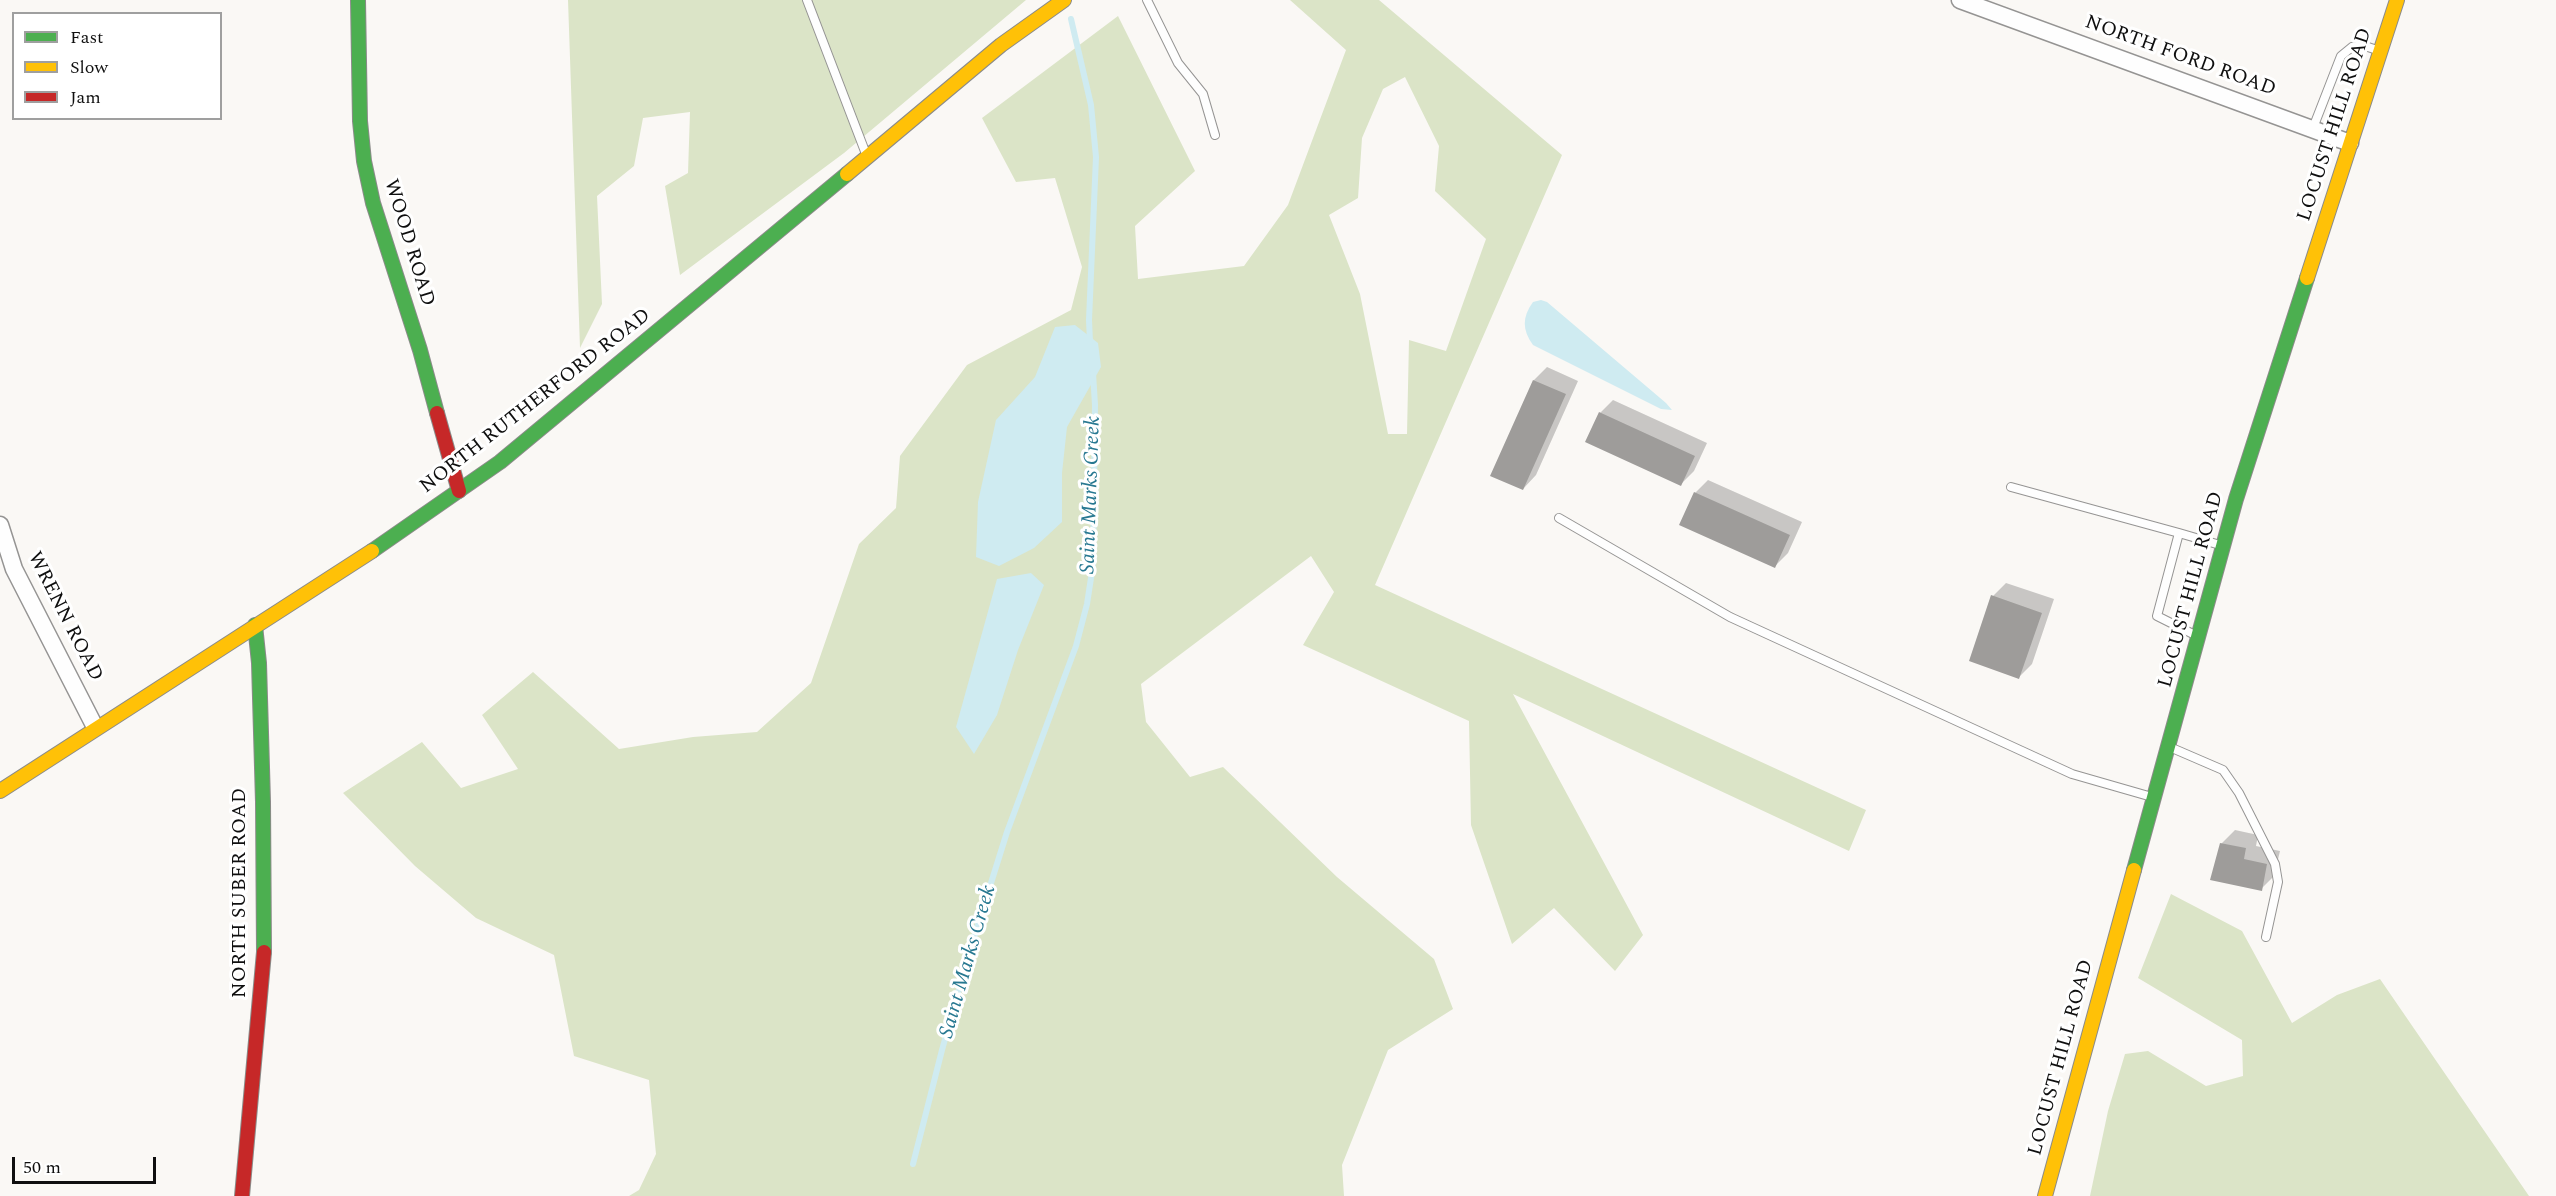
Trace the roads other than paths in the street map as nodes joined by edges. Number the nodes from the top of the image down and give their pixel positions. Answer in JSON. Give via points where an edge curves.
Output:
{"nodes":[{"id":1,"x":358,"y":0,"type":"edge"},
{"id":2,"x":807,"y":0,"type":"edge"},
{"id":3,"x":1064,"y":0,"type":"edge"},
{"id":4,"x":1147,"y":0,"type":"edge"},
{"id":5,"x":1960,"y":0,"type":"edge"},
{"id":6,"x":2397,"y":0,"type":"edge"},
{"id":7,"x":2380,"y":51,"type":"junction"},
{"id":8,"x":2313,"y":128,"type":"junction"},
{"id":9,"x":1215,"y":135,"type":"dead end"},
{"id":10,"x":2350,"y":143,"type":"junction"},
{"id":11,"x":867,"y":157,"type":"junction"},
{"id":12,"x":2011,"y":487,"type":"dead end"},
{"id":13,"x":459,"y":491,"type":"junction"},
{"id":14,"x":1559,"y":518,"type":"dead end"},
{"id":15,"x":0,"y":525,"type":"edge"},
{"id":16,"x":2179,"y":533,"type":"junction"},
{"id":17,"x":2223,"y":546,"type":"junction"},
{"id":18,"x":255,"y":625,"type":"junction"},
{"id":19,"x":2199,"y":636,"type":"junction"},
{"id":20,"x":95,"y":727,"type":"junction"},
{"id":21,"x":2169,"y":747,"type":"junction"},
{"id":22,"x":0,"y":791,"type":"edge"},
{"id":23,"x":2155,"y":798,"type":"junction"},
{"id":24,"x":2266,"y":937,"type":"dead end"},
{"id":25,"x":242,"y":1196,"type":"edge"},
{"id":26,"x":2045,"y":1196,"type":"edge"}],
"edges":[{"from":1,"to":13,"type":"street","name":"WOOD ROAD","via":[[364,160],[373,203]]},
{"from":2,"to":11,"type":"lane"},
{"from":3,"to":11,"type":"street","name":"NORTH RUTHERFORD ROAD","via":[[1001,45]]},
{"from":4,"to":9,"type":"lane","via":[[1178,63],[1203,94]]},
{"from":5,"to":8,"type":"street","name":"NORTH FORD ROAD"},
{"from":6,"to":7,"type":"street","name":"LOCUST HILL ROAD"},
{"from":7,"to":8,"type":"lane","via":[[2362,45],[2341,56]]},
{"from":7,"to":10,"type":"street","name":"LOCUST HILL ROAD"},
{"from":8,"to":10,"type":"street","name":"NORTH FORD ROAD"},
{"from":10,"to":17,"type":"street","name":"LOCUST HILL ROAD"},
{"from":11,"to":13,"type":"street","name":"NORTH RUTHERFORD ROAD","via":[[541,429]]},
{"from":12,"to":16,"type":"lane"},
{"from":13,"to":18,"type":"street","name":"NORTH RUTHERFORD ROAD"},
{"from":14,"to":23,"type":"lane","via":[[1730,617],[2072,774]]},
{"from":15,"to":20,"type":"street","name":"WRENN ROAD","via":[[14,569]]},
{"from":16,"to":17,"type":"lane"},
{"from":16,"to":19,"type":"lane","via":[[2157,616]]},
{"from":17,"to":19,"type":"street","name":"LOCUST HILL ROAD"},
{"from":18,"to":20,"type":"street","name":"NORTH RUTHERFORD ROAD"},
{"from":18,"to":25,"type":"street","name":"NORTH SUBER ROAD","via":[[264,941]]},
{"from":19,"to":21,"type":"street","name":"LOCUST HILL ROAD"},
{"from":20,"to":22,"type":"street","name":"NORTH RUTHERFORD ROAD"},
{"from":21,"to":23,"type":"street","name":"LOCUST HILL ROAD"},
{"from":21,"to":24,"type":"lane","via":[[2223,770],[2240,793],[2275,864],[2278,882]]},
{"from":23,"to":26,"type":"street","name":"LOCUST HILL ROAD"}]}
